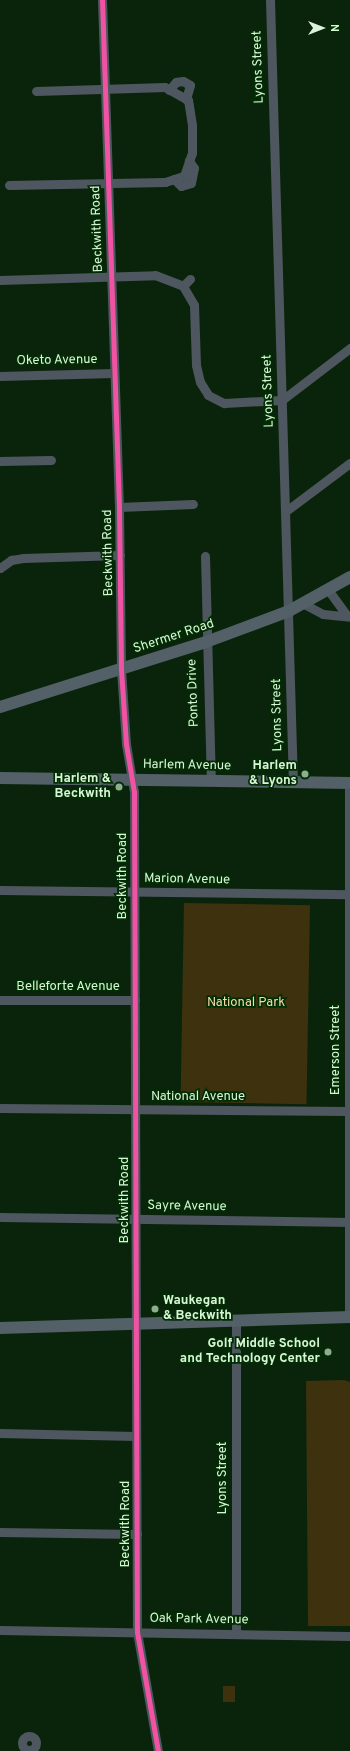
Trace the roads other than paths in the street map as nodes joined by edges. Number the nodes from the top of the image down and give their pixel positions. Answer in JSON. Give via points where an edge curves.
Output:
{"nodes":[{"id":1,"x":102,"y":0,"type":"edge"},
{"id":2,"x":270,"y":0,"type":"edge"},
{"id":3,"x":104,"y":89,"type":"junction"},
{"id":4,"x":169,"y":90,"type":"junction"},
{"id":5,"x":36,"y":91,"type":"dead end"},
{"id":6,"x":186,"y":99,"type":"junction"},
{"id":7,"x":107,"y":183,"type":"junction"},
{"id":8,"x":9,"y":185,"type":"dead end"},
{"id":9,"x":110,"y":276,"type":"junction"},
{"id":10,"x":190,"y":279,"type":"dead end"},
{"id":11,"x":0,"y":280,"type":"edge"},
{"id":12,"x":183,"y":286,"type":"junction"},
{"id":13,"x":350,"y":348,"type":"edge"},
{"id":14,"x":114,"y":373,"type":"junction"},
{"id":15,"x":0,"y":376,"type":"edge"},
{"id":16,"x":282,"y":400,"type":"junction"},
{"id":17,"x":51,"y":460,"type":"dead end"},
{"id":18,"x":0,"y":461,"type":"edge"},
{"id":19,"x":350,"y":463,"type":"edge"},
{"id":20,"x":193,"y":504,"type":"dead end"},
{"id":21,"x":119,"y":507,"type":"junction"},
{"id":22,"x":286,"y":511,"type":"junction"},
{"id":23,"x":120,"y":556,"type":"junction"},
{"id":24,"x":205,"y":556,"type":"dead end"},
{"id":25,"x":0,"y":568,"type":"edge"},
{"id":26,"x":350,"y":577,"type":"edge"},
{"id":27,"x":329,"y":591,"type":"junction"},
{"id":28,"x":304,"y":604,"type":"junction"},
{"id":29,"x":289,"y":612,"type":"junction"},
{"id":30,"x":348,"y":617,"type":"edge"},
{"id":31,"x":206,"y":642,"type":"junction"},
{"id":32,"x":122,"y":669,"type":"junction"},
{"id":33,"x":0,"y":707,"type":"edge"},
{"id":34,"x":0,"y":778,"type":"edge"},
{"id":35,"x":132,"y":780,"type":"junction"},
{"id":36,"x":211,"y":781,"type":"junction"},
{"id":37,"x":293,"y":782,"type":"junction"},
{"id":38,"x":349,"y":783,"type":"edge"},
{"id":39,"x":0,"y":890,"type":"edge"},
{"id":40,"x":134,"y":892,"type":"junction"},
{"id":41,"x":350,"y":894,"type":"edge"},
{"id":42,"x":0,"y":1000,"type":"edge"},
{"id":43,"x":135,"y":1000,"type":"junction"},
{"id":44,"x":0,"y":1108,"type":"edge"},
{"id":45,"x":135,"y":1110,"type":"junction"},
{"id":46,"x":349,"y":1111,"type":"junction"},
{"id":47,"x":0,"y":1217,"type":"edge"},
{"id":48,"x":136,"y":1219,"type":"junction"},
{"id":49,"x":350,"y":1222,"type":"edge"},
{"id":50,"x":350,"y":1318,"type":"edge"},
{"id":51,"x":236,"y":1321,"type":"junction"},
{"id":52,"x":136,"y":1324,"type":"junction"},
{"id":53,"x":0,"y":1328,"type":"edge"},
{"id":54,"x":0,"y":1434,"type":"edge"},
{"id":55,"x":136,"y":1436,"type":"junction"},
{"id":56,"x":0,"y":1532,"type":"edge"},
{"id":57,"x":137,"y":1534,"type":"junction"},
{"id":58,"x":0,"y":1630,"type":"edge"},
{"id":59,"x":137,"y":1632,"type":"junction"},
{"id":60,"x":236,"y":1634,"type":"junction"},
{"id":61,"x":350,"y":1636,"type":"edge"},
{"id":62,"x":158,"y":1751,"type":"edge"}],
"edges":[{"from":1,"to":3,"type":"street","name":"Beckwith Road"},
{"from":2,"to":16,"type":"street","name":"Lyons Street"},
{"from":3,"to":4,"type":"street","via":[[165,87]]},
{"from":3,"to":5,"type":"street"},
{"from":3,"to":7,"type":"street","name":"Beckwith Road"},
{"from":4,"to":6,"type":"street"},
{"from":4,"to":6,"type":"street","via":[[176,82],[183,81],[190,85]]},
{"from":6,"to":7,"type":"street","via":[[192,139],[184,176],[165,182]]},
{"from":7,"to":8,"type":"street"},
{"from":7,"to":9,"type":"street","name":"Beckwith Road"},
{"from":9,"to":11,"type":"street"},
{"from":9,"to":12,"type":"street","via":[[156,275]]},
{"from":9,"to":14,"type":"street","name":"Beckwith Road"},
{"from":10,"to":12,"type":"street"},
{"from":12,"to":16,"type":"street","via":[[194,305],[197,373],[205,398],[236,404]]},
{"from":13,"to":16,"type":"street"},
{"from":14,"to":15,"type":"street","name":"Oketo Avenue"},
{"from":14,"to":21,"type":"street","name":"Beckwith Road"},
{"from":16,"to":22,"type":"street","name":"Lyons Street"},
{"from":17,"to":18,"type":"street"},
{"from":19,"to":22,"type":"street"},
{"from":20,"to":21,"type":"street"},
{"from":21,"to":23,"type":"street","name":"Beckwith Road"},
{"from":22,"to":29,"type":"street","name":"Lyons Street"},
{"from":23,"to":25,"type":"street","via":[[23,558],[11,560]]},
{"from":23,"to":32,"type":"street","name":"Beckwith Road"},
{"from":24,"to":31,"type":"street","name":"Ponto Drive"},
{"from":26,"to":27,"type":"main road","name":"Shermer Road"},
{"from":27,"to":28,"type":"main road","name":"Shermer Road"},
{"from":27,"to":30,"type":"street"},
{"from":28,"to":29,"type":"main road","name":"Shermer Road"},
{"from":28,"to":30,"type":"street","via":[[323,614]]},
{"from":29,"to":31,"type":"main road","name":"Shermer Road"},
{"from":29,"to":37,"type":"street","name":"Lyons Street"},
{"from":31,"to":32,"type":"main road","name":"Shermer Road"},
{"from":31,"to":36,"type":"street","name":"Ponto Drive"},
{"from":32,"to":33,"type":"main road","name":"Shermer Road"},
{"from":32,"to":35,"type":"street","name":"Beckwith Road","via":[[126,744]]},
{"from":34,"to":35,"type":"main road","name":"Harlem Avenue"},
{"from":35,"to":36,"type":"main road","name":"Harlem Avenue"},
{"from":35,"to":40,"type":"street","name":"Beckwith Road"},
{"from":36,"to":37,"type":"main road","name":"Harlem Avenue"},
{"from":37,"to":38,"type":"main road","name":"Harlem Avenue"},
{"from":38,"to":41,"type":"street","name":"Emerson Street"},
{"from":39,"to":40,"type":"street","name":"Marion Avenue"},
{"from":40,"to":41,"type":"street","name":"Marion Avenue"},
{"from":40,"to":43,"type":"street","name":"Beckwith Road"},
{"from":41,"to":46,"type":"street","name":"Emerson Street"},
{"from":42,"to":43,"type":"street","name":"Belleforte Avenue"},
{"from":43,"to":45,"type":"street","name":"Beckwith Road"},
{"from":44,"to":45,"type":"street","name":"National Avenue"},
{"from":45,"to":46,"type":"street","name":"National Avenue"},
{"from":45,"to":48,"type":"street","name":"Beckwith Road"},
{"from":46,"to":49,"type":"street","name":"Emerson Street"},
{"from":47,"to":48,"type":"street","name":"Sayre Avenue"},
{"from":48,"to":49,"type":"street","name":"Sayre Avenue"},
{"from":48,"to":52,"type":"street","name":"Beckwith Road"},
{"from":49,"to":50,"type":"street","name":"Emerson Street"},
{"from":50,"to":51,"type":"main road"},
{"from":51,"to":52,"type":"main road"},
{"from":51,"to":60,"type":"street","name":"Lyons Street"},
{"from":52,"to":53,"type":"main road"},
{"from":52,"to":55,"type":"street","name":"Beckwith Road"},
{"from":54,"to":55,"type":"street"},
{"from":55,"to":57,"type":"street","name":"Beckwith Road"},
{"from":56,"to":57,"type":"street"},
{"from":57,"to":59,"type":"street","name":"Beckwith Road"},
{"from":58,"to":59,"type":"street","name":"Oak Park Avenue"},
{"from":59,"to":60,"type":"street","name":"Oak Park Avenue"},
{"from":59,"to":62,"type":"street","name":"Beckwith Road"},
{"from":60,"to":61,"type":"street","name":"Oak Park Avenue"}]}
